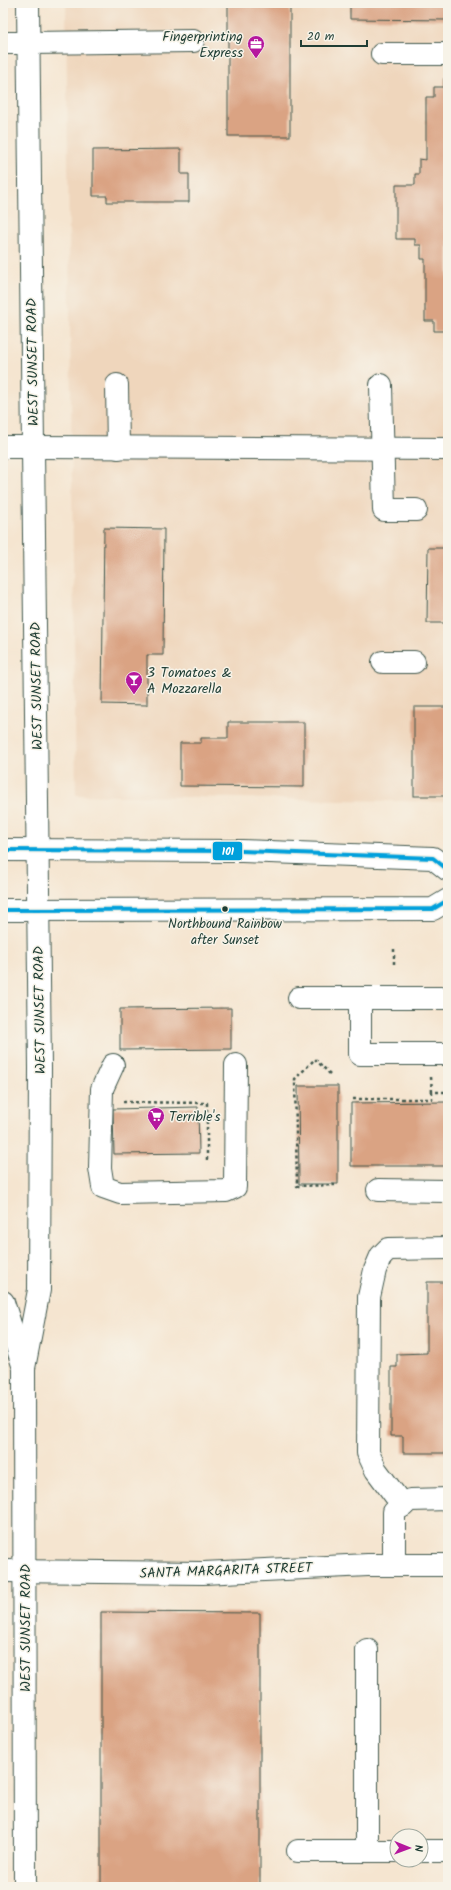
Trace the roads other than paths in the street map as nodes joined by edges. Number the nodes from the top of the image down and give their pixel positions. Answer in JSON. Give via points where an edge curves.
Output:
{"nodes":[{"id":1,"x":28,"y":3,"type":"edge"},
{"id":2,"x":193,"y":41,"type":"dead end"},
{"id":3,"x":3,"y":43,"type":"edge"},
{"id":4,"x":29,"y":43,"type":"junction"},
{"id":5,"x":382,"y":54,"type":"dead end"},
{"id":6,"x":448,"y":54,"type":"edge"},
{"id":7,"x":117,"y":385,"type":"dead end"},
{"id":8,"x":381,"y":385,"type":"dead end"},
{"id":9,"x":3,"y":447,"type":"edge"},
{"id":10,"x":33,"y":448,"type":"junction"},
{"id":11,"x":118,"y":448,"type":"junction"},
{"id":12,"x":382,"y":448,"type":"junction"},
{"id":13,"x":448,"y":448,"type":"edge"},
{"id":14,"x":416,"y":510,"type":"dead end"},
{"id":15,"x":383,"y":662,"type":"dead end"},
{"id":16,"x":414,"y":662,"type":"dead end"},
{"id":17,"x":3,"y":850,"type":"edge"},
{"id":18,"x":38,"y":850,"type":"junction"},
{"id":19,"x":448,"y":870,"type":"edge"},
{"id":20,"x":448,"y":900,"type":"edge"},
{"id":21,"x":3,"y":910,"type":"edge"},
{"id":22,"x":38,"y":911,"type":"junction"},
{"id":23,"x":299,"y":998,"type":"dead end"},
{"id":24,"x":360,"y":998,"type":"junction"},
{"id":25,"x":448,"y":998,"type":"edge"},
{"id":26,"x":448,"y":1054,"type":"edge"},
{"id":27,"x":113,"y":1065,"type":"dead end"},
{"id":28,"x":236,"y":1065,"type":"dead end"},
{"id":29,"x":378,"y":1190,"type":"dead end"},
{"id":30,"x":448,"y":1191,"type":"edge"},
{"id":31,"x":448,"y":1248,"type":"edge"},
{"id":32,"x":3,"y":1302,"type":"edge"},
{"id":33,"x":24,"y":1368,"type":"junction"},
{"id":34,"x":448,"y":1499,"type":"edge"},
{"id":35,"x":403,"y":1506,"type":"junction"},
{"id":36,"x":394,"y":1565,"type":"junction"},
{"id":37,"x":448,"y":1565,"type":"edge"},
{"id":38,"x":3,"y":1571,"type":"edge"},
{"id":39,"x":25,"y":1571,"type":"junction"},
{"id":40,"x":367,"y":1650,"type":"dead end"},
{"id":41,"x":298,"y":1851,"type":"dead end"},
{"id":42,"x":367,"y":1851,"type":"junction"},
{"id":43,"x":389,"y":1851,"type":"edge"},
{"id":44,"x":429,"y":1851,"type":"edge"},
{"id":45,"x":448,"y":1851,"type":"edge"},
{"id":46,"x":25,"y":1887,"type":"edge"}],
"edges":[{"from":1,"to":4,"type":"main road","name":"WEST SUNSET ROAD"},
{"from":2,"to":4,"type":"main road"},
{"from":3,"to":4,"type":"main road"},
{"from":4,"to":10,"type":"main road","name":"WEST SUNSET ROAD"},
{"from":5,"to":6,"type":"main road"},
{"from":7,"to":11,"type":"main road"},
{"from":8,"to":12,"type":"main road"},
{"from":9,"to":10,"type":"main road"},
{"from":10,"to":11,"type":"main road"},
{"from":10,"to":18,"type":"main road","name":"WEST SUNSET ROAD"},
{"from":11,"to":12,"type":"main road"},
{"from":12,"to":13,"type":"main road"},
{"from":12,"to":14,"type":"main road","via":[[384,510]]},
{"from":15,"to":16,"type":"main road"},
{"from":17,"to":18,"type":"main road"},
{"from":18,"to":19,"type":"main road","via":[[242,851],[433,858]]},
{"from":18,"to":22,"type":"main road","name":"WEST SUNSET ROAD"},
{"from":20,"to":22,"type":"main road","via":[[433,909]]},
{"from":21,"to":22,"type":"main road"},
{"from":22,"to":33,"type":"main road","name":"WEST SUNSET ROAD","via":[[39,1290]]},
{"from":23,"to":24,"type":"main road"},
{"from":24,"to":25,"type":"main road"},
{"from":24,"to":26,"type":"main road","via":[[360,1054]]},
{"from":27,"to":28,"type":"main road","via":[[100,1168],[103,1187],[120,1193],[226,1191],[235,1187]]},
{"from":29,"to":30,"type":"main road"},
{"from":31,"to":35,"type":"main road","via":[[388,1249],[381,1256],[375,1270],[369,1297],[368,1453],[376,1470]]},
{"from":32,"to":33,"type":"main road","name":"WEST SUNSET ROAD"},
{"from":33,"to":39,"type":"main road","name":"WEST SUNSET ROAD"},
{"from":34,"to":35,"type":"main road","via":[[410,1500]]},
{"from":35,"to":36,"type":"main road","via":[[394,1512]]},
{"from":36,"to":37,"type":"main road","name":"SANTA MARGARITA STREET"},
{"from":36,"to":39,"type":"main road","name":"SANTA MARGARITA STREET","via":[[203,1573]]},
{"from":38,"to":39,"type":"main road","name":"SANTA MARGARITA STREET"},
{"from":39,"to":46,"type":"main road","name":"WEST SUNSET ROAD"},
{"from":40,"to":42,"type":"main road"},
{"from":41,"to":42,"type":"main road"},
{"from":42,"to":43,"type":"main road"},
{"from":44,"to":45,"type":"main road"}]}
